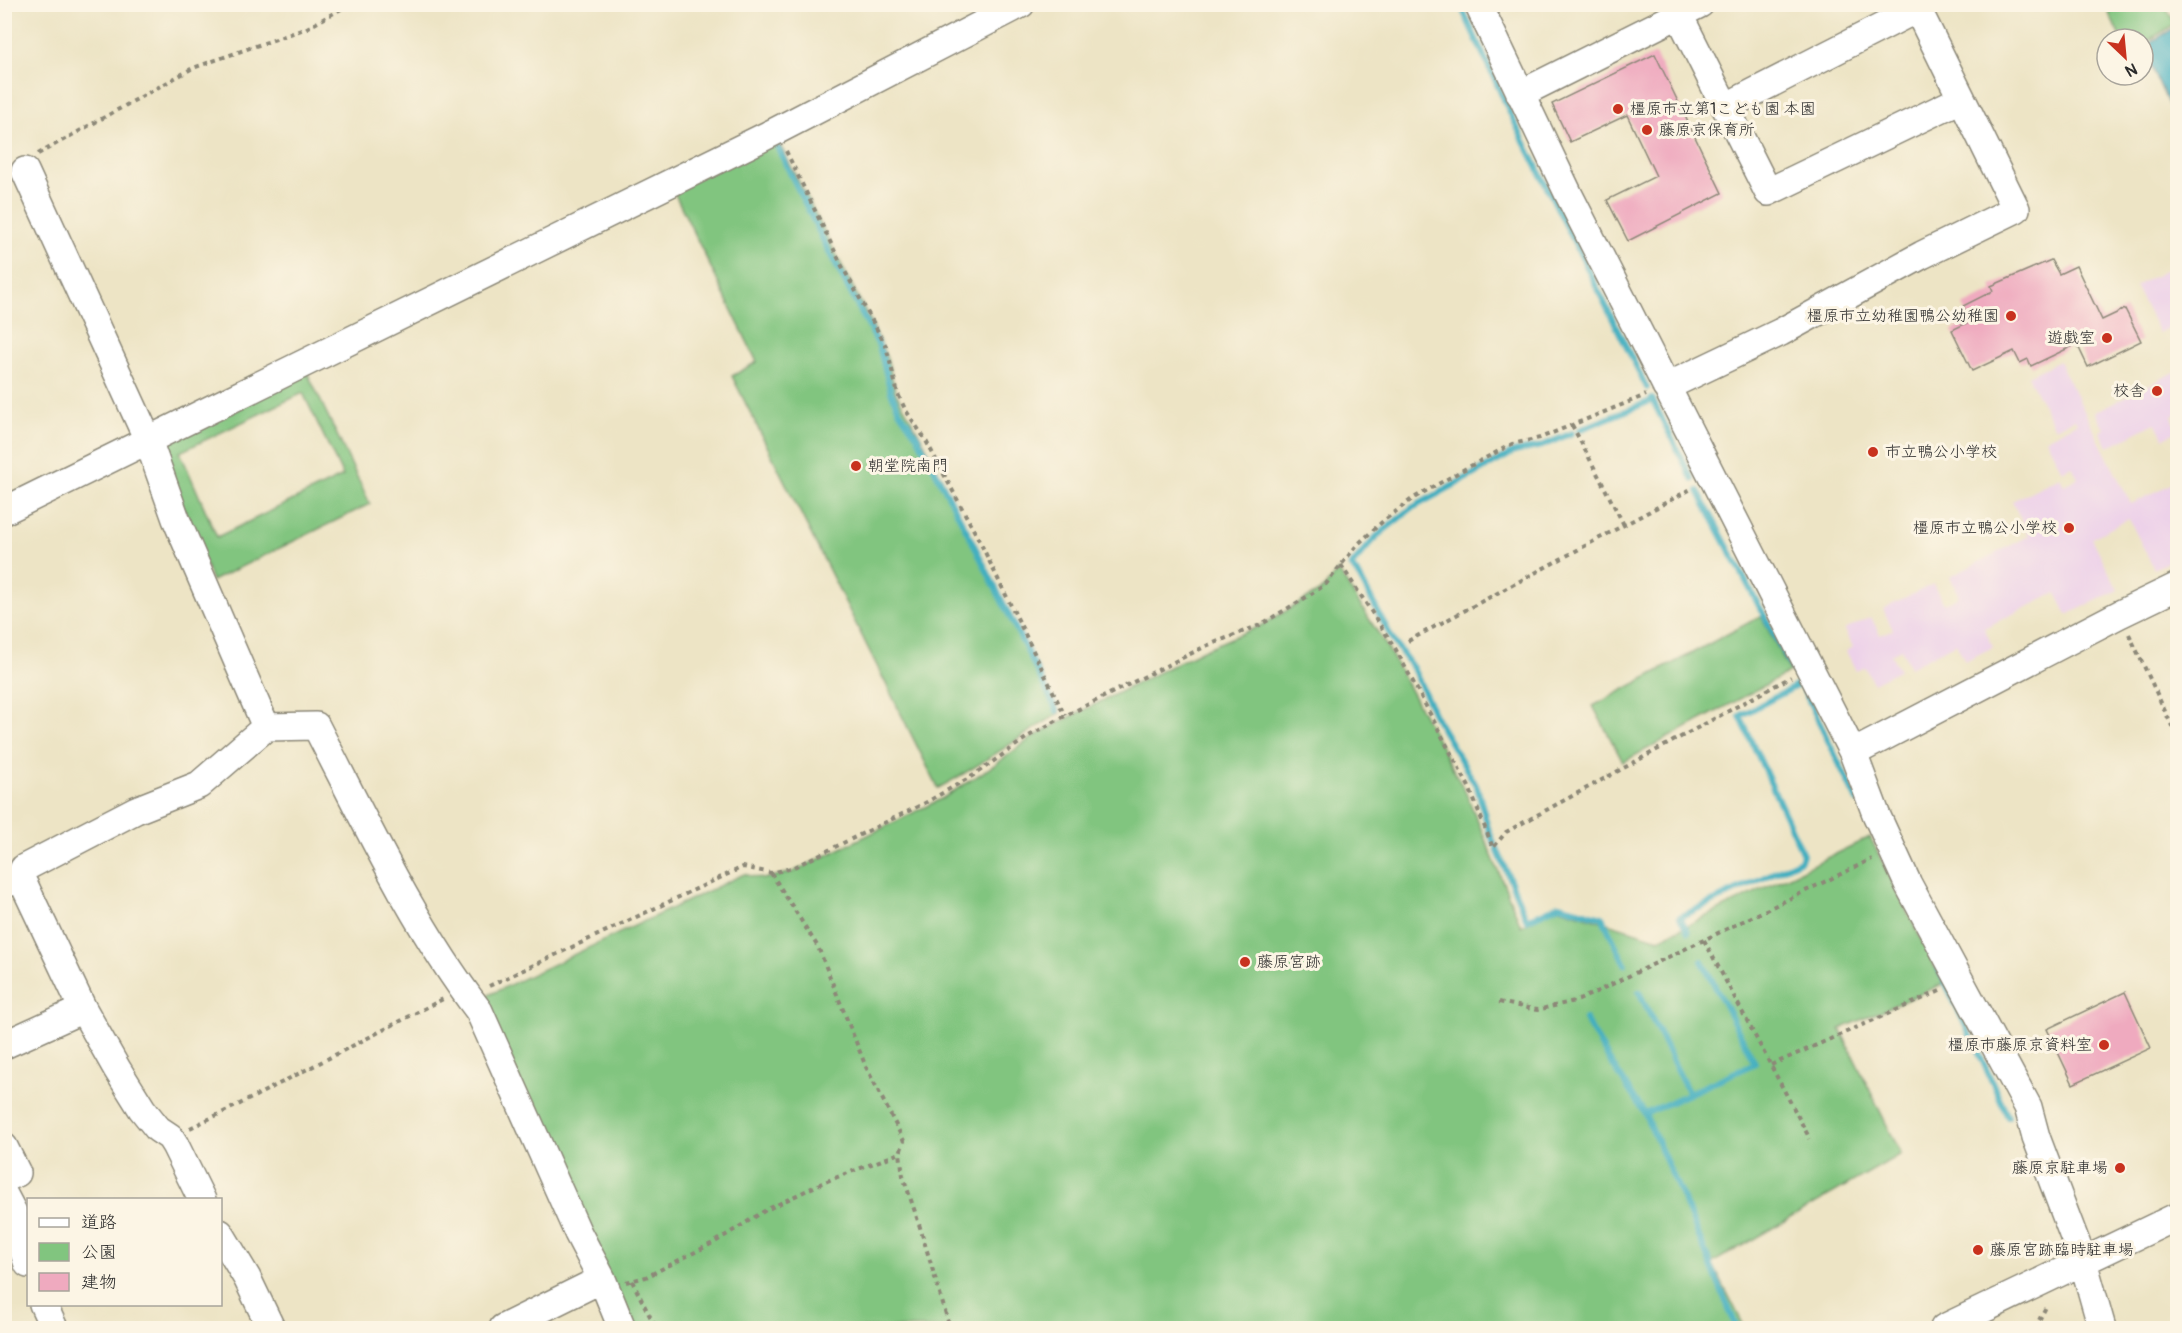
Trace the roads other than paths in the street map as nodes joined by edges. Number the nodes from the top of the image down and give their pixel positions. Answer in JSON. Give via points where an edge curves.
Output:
{"nodes":[{"id":1,"x":1021,"y":4,"type":"edge"},
{"id":2,"x":1478,"y":4,"type":"edge"},
{"id":3,"x":1916,"y":7,"type":"edge"},
{"id":4,"x":1676,"y":11,"type":"edge"},
{"id":5,"x":1520,"y":94,"type":"junction"},
{"id":6,"x":1961,"y":99,"type":"junction"},
{"id":7,"x":1725,"y":107,"type":"junction"},
{"id":8,"x":25,"y":171,"type":"road end"},
{"id":9,"x":1666,"y":387,"type":"junction"},
{"id":10,"x":148,"y":440,"type":"junction"},
{"id":11,"x":4,"y":511,"type":"edge"},
{"id":12,"x":2178,"y":586,"type":"edge"},
{"id":13,"x":266,"y":727,"type":"junction"},
{"id":14,"x":1852,"y":753,"type":"junction"},
{"id":15,"x":12,"y":880,"type":"edge"},
{"id":16,"x":83,"y":1009,"type":"junction"},
{"id":17,"x":4,"y":1045,"type":"edge"},
{"id":18,"x":4,"y":1148,"type":"edge"},
{"id":19,"x":4,"y":1179,"type":"edge"},
{"id":20,"x":4,"y":1195,"type":"edge"},
{"id":21,"x":201,"y":1198,"type":"edge"},
{"id":22,"x":2178,"y":1216,"type":"edge"},
{"id":23,"x":222,"y":1236,"type":"edge"},
{"id":24,"x":27,"y":1261,"type":"edge"},
{"id":25,"x":2083,"y":1261,"type":"junction"},
{"id":26,"x":603,"y":1282,"type":"junction"},
{"id":27,"x":44,"y":1306,"type":"edge"},
{"id":28,"x":54,"y":1329,"type":"edge"},
{"id":29,"x":271,"y":1329,"type":"edge"},
{"id":30,"x":503,"y":1329,"type":"edge"},
{"id":31,"x":622,"y":1329,"type":"edge"},
{"id":32,"x":1944,"y":1329,"type":"edge"},
{"id":33,"x":2103,"y":1329,"type":"edge"}],
"edges":[{"from":1,"to":10,"type":"street","via":[[776,131]]},
{"from":2,"to":5,"type":"street"},
{"from":3,"to":6,"type":"street"},
{"from":3,"to":7,"type":"street"},
{"from":4,"to":5,"type":"street"},
{"from":4,"to":7,"type":"street"},
{"from":5,"to":9,"type":"street"},
{"from":6,"to":7,"type":"street","via":[[1768,192]]},
{"from":6,"to":9,"type":"street","via":[[2016,209],[1781,332]]},
{"from":8,"to":10,"type":"street"},
{"from":9,"to":14,"type":"street"},
{"from":10,"to":11,"type":"street"},
{"from":10,"to":13,"type":"street","via":[[176,519]]},
{"from":12,"to":14,"type":"street"},
{"from":13,"to":15,"type":"street","via":[[199,785],[72,842],[24,868]]},
{"from":13,"to":26,"type":"street","via":[[316,726],[393,875],[479,1011]]},
{"from":14,"to":25,"type":"street","via":[[1892,849],[2028,1107]]},
{"from":15,"to":16,"type":"street"},
{"from":16,"to":17,"type":"street"},
{"from":16,"to":21,"type":"street","via":[[142,1109],[170,1137]]},
{"from":18,"to":19,"type":"street","via":[[17,1173]]},
{"from":20,"to":24,"type":"street","via":[[14,1214],[15,1229]]},
{"from":22,"to":25,"type":"street"},
{"from":23,"to":29,"type":"street"},
{"from":25,"to":32,"type":"street"},
{"from":25,"to":33,"type":"street"},
{"from":26,"to":30,"type":"street"},
{"from":26,"to":31,"type":"street"},
{"from":27,"to":28,"type":"street"}]}
